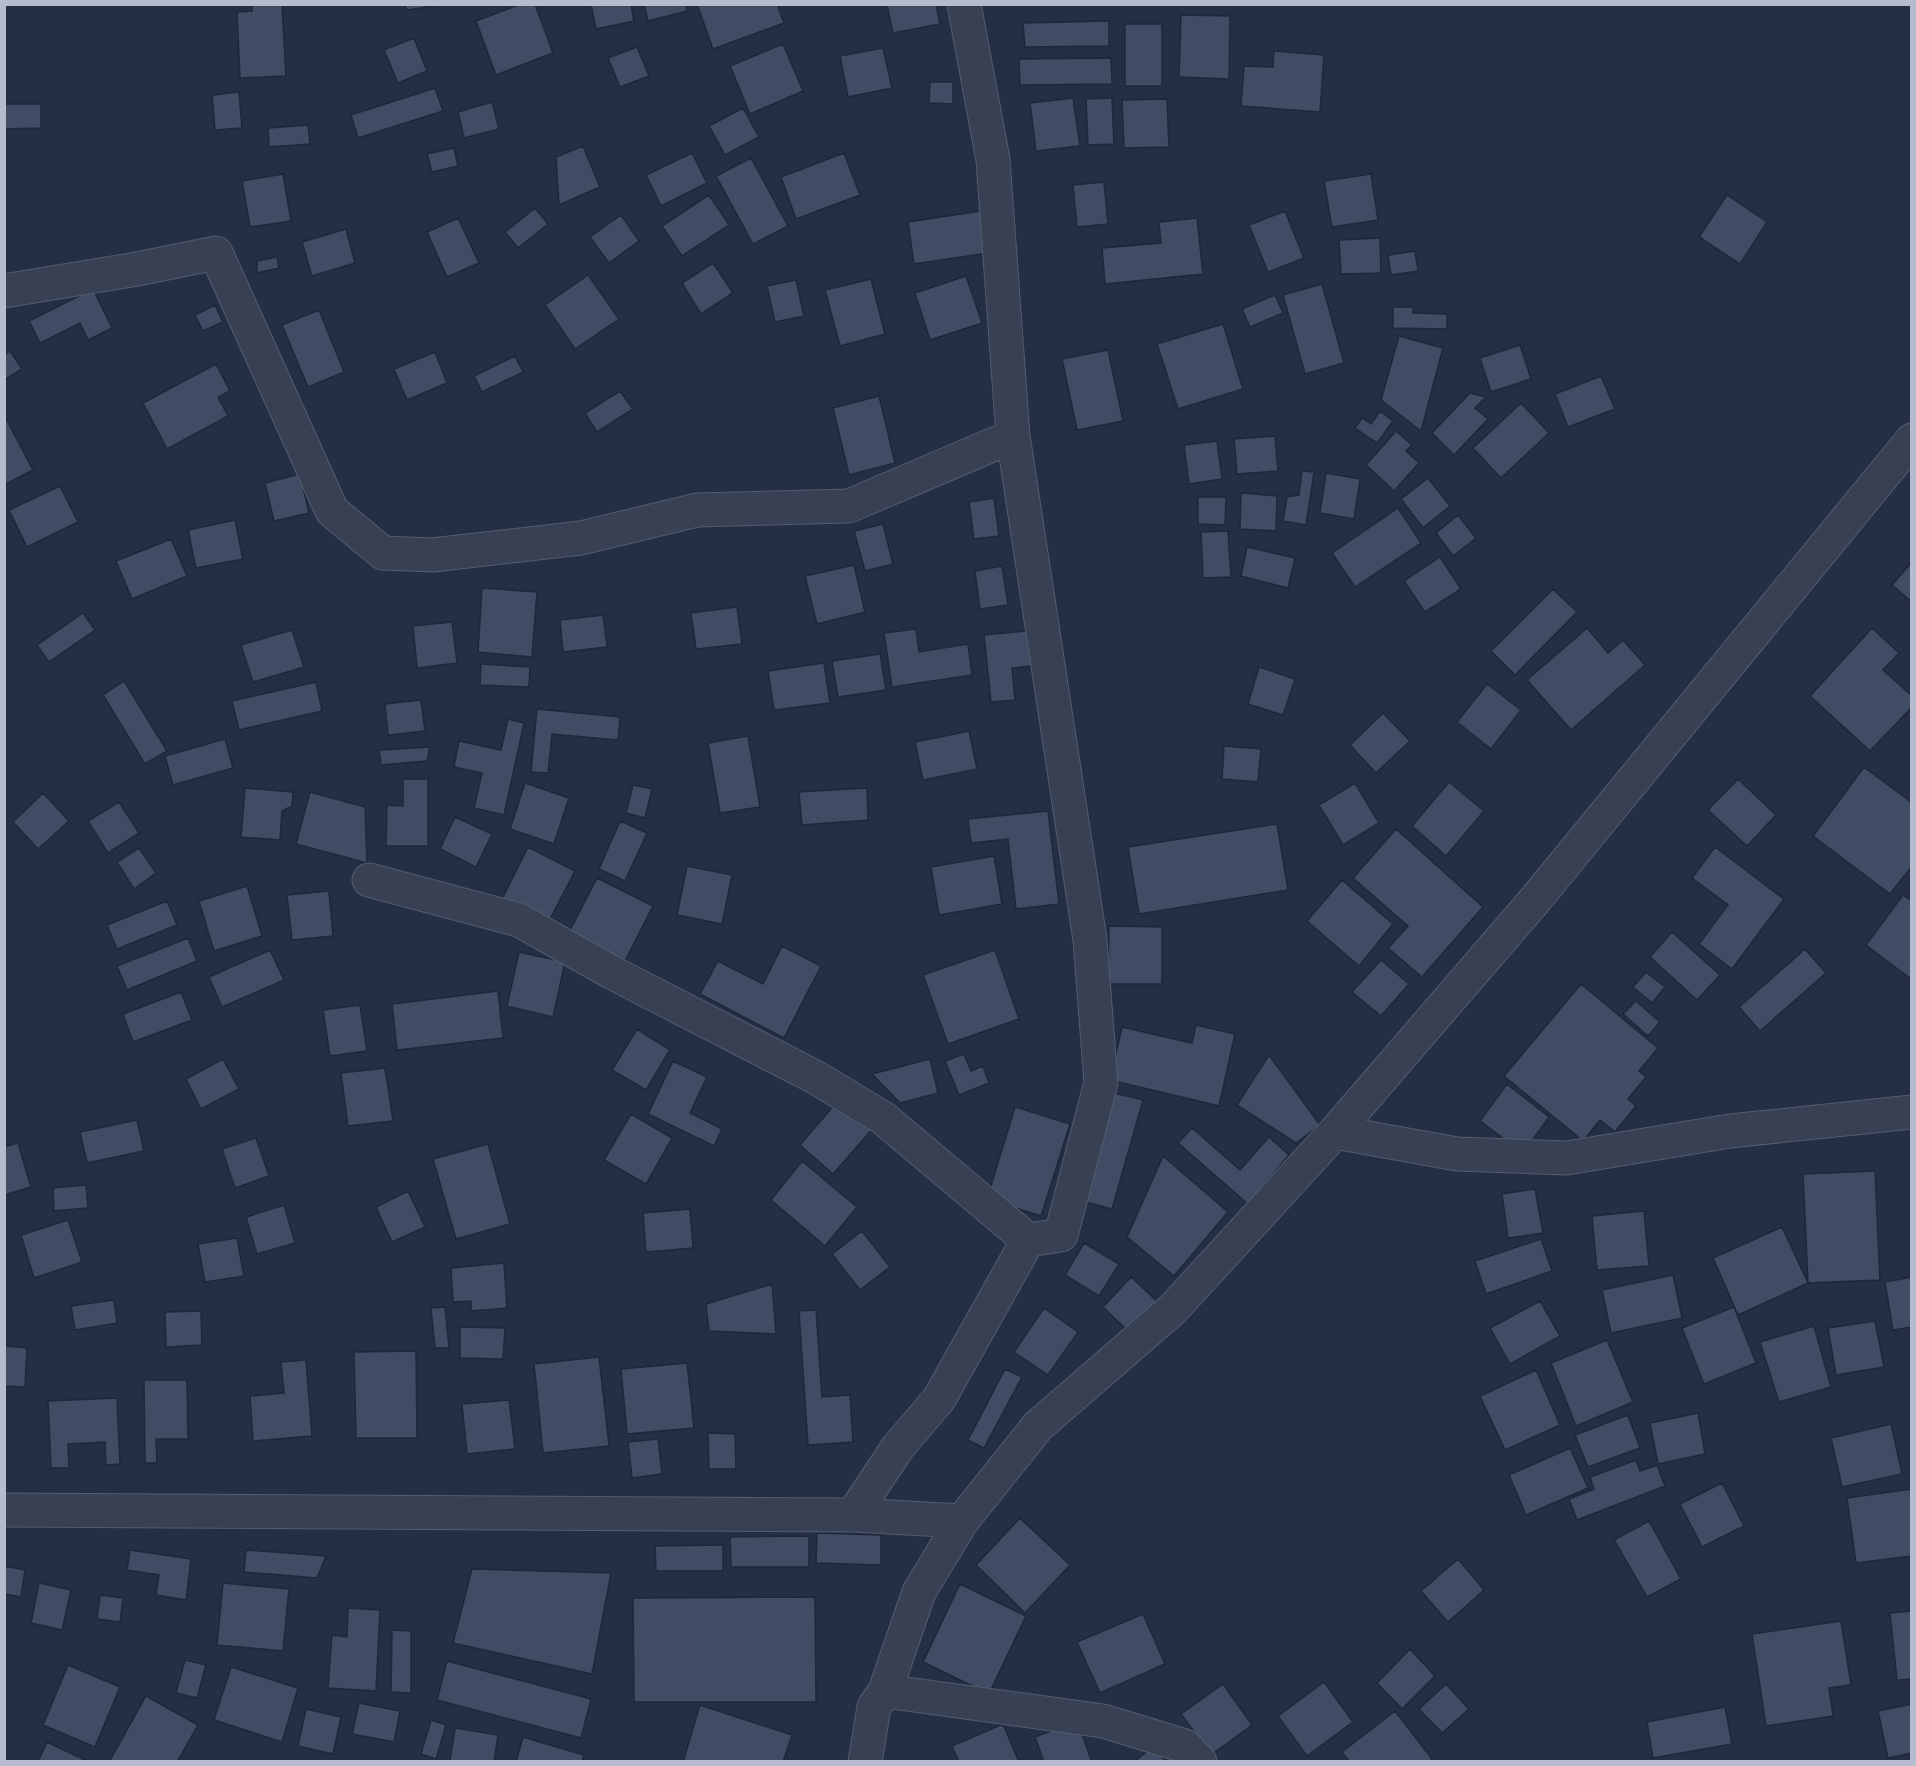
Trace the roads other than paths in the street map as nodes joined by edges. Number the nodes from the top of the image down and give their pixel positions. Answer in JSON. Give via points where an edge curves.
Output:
{"nodes":[{"id":1,"x":964,"y":4,"type":"edge"},
{"id":2,"x":4,"y":291,"type":"edge"},
{"id":3,"x":1013,"y":436,"type":"junction"},
{"id":4,"x":1911,"y":440,"type":"edge"},
{"id":5,"x":369,"y":880,"type":"dead end"},
{"id":6,"x":1911,"y":1112,"type":"edge"},
{"id":7,"x":1335,"y":1132,"type":"junction"},
{"id":8,"x":1028,"y":1240,"type":"junction"},
{"id":9,"x":4,"y":1510,"type":"edge"},
{"id":10,"x":854,"y":1515,"type":"junction"},
{"id":11,"x":962,"y":1521,"type":"junction"},
{"id":12,"x":885,"y":1691,"type":"junction"},
{"id":13,"x":865,"y":1761,"type":"edge"},
{"id":14,"x":1200,"y":1761,"type":"edge"}],
"edges":[{"from":1,"to":3,"type":"street","via":[[993,160]]},
{"from":2,"to":3,"type":"street","via":[[216,253],[332,511],[383,553],[433,555],[581,538],[697,510],[849,506]]},
{"from":3,"to":8,"type":"street","via":[[1090,940],[1101,1083],[1062,1235]]},
{"from":4,"to":7,"type":"street","via":[[1535,900]]},
{"from":5,"to":8,"type":"street","via":[[519,920],[610,972],[815,1077],[883,1118]]},
{"from":6,"to":7,"type":"street","via":[[1730,1131],[1567,1158],[1457,1154]]},
{"from":7,"to":11,"type":"street","via":[[1173,1309],[1038,1426]]},
{"from":8,"to":10,"type":"street","via":[[939,1399],[898,1447]]},
{"from":9,"to":10,"type":"street"},
{"from":10,"to":11,"type":"street"},
{"from":11,"to":12,"type":"street","via":[[919,1592]]},
{"from":12,"to":13,"type":"street","via":[[874,1707]]},
{"from":12,"to":14,"type":"street","via":[[1104,1721],[1185,1746]]}]}
